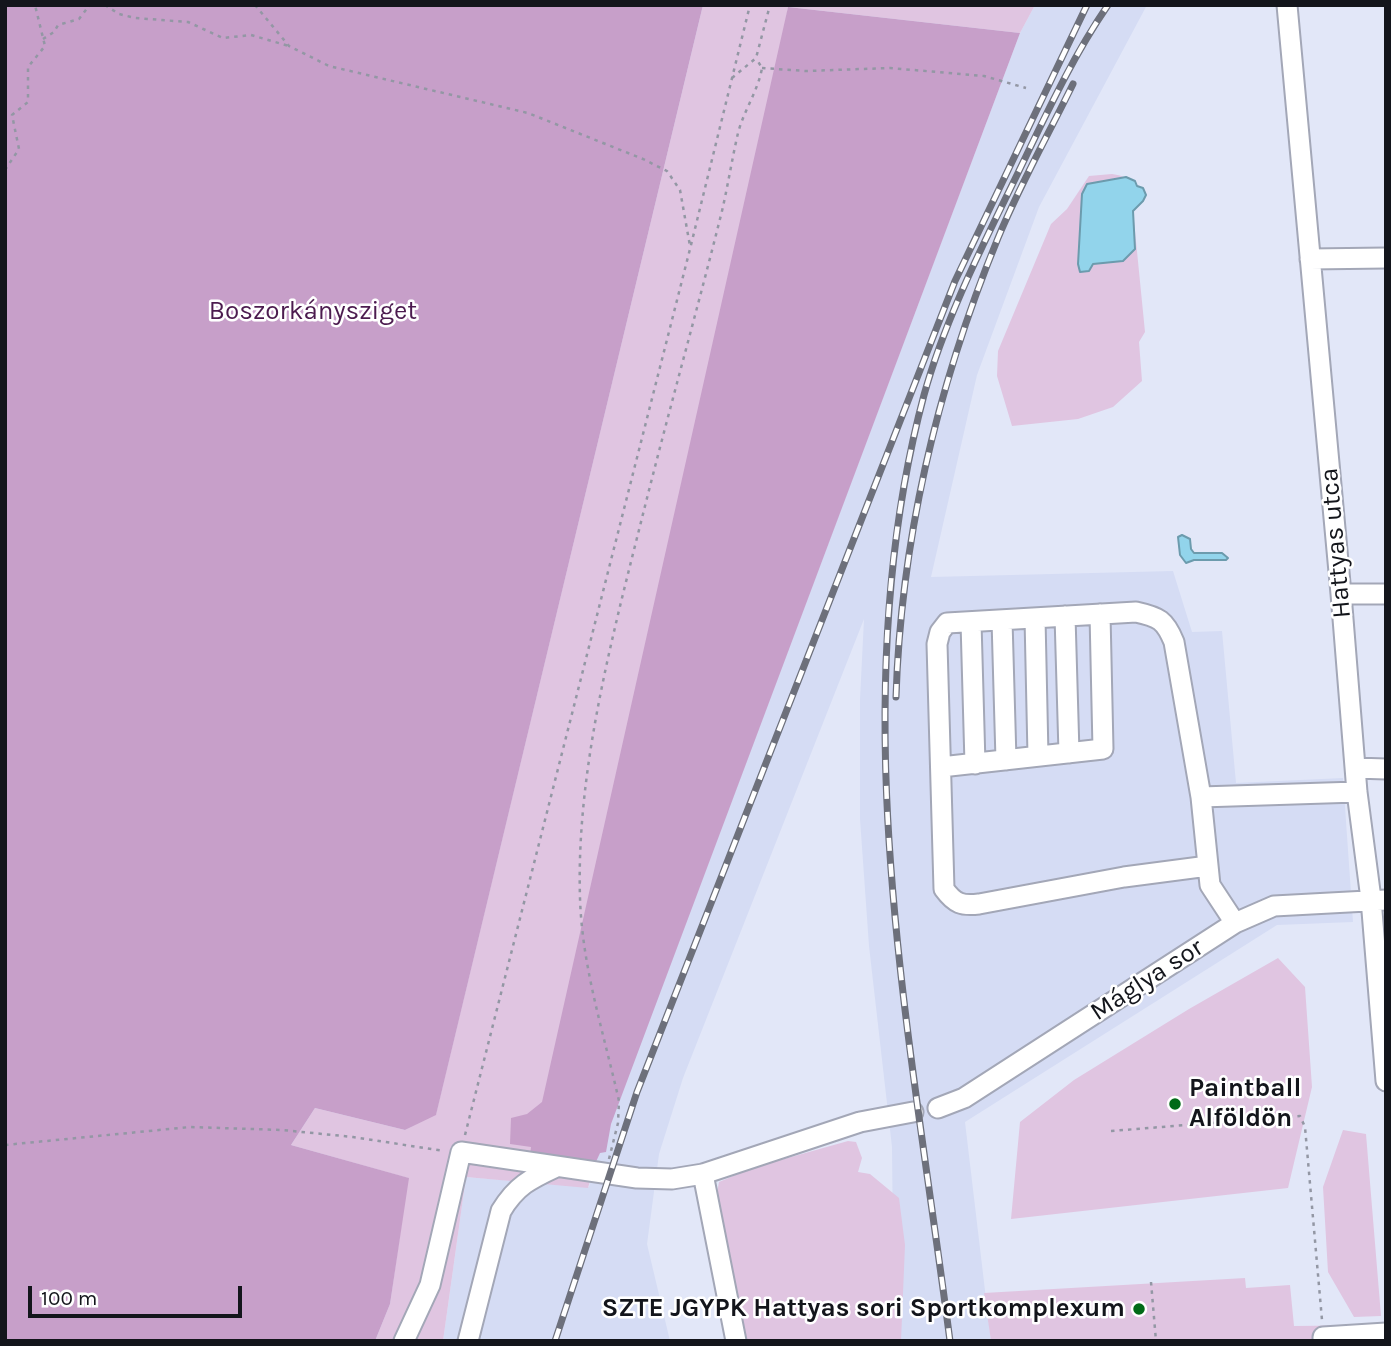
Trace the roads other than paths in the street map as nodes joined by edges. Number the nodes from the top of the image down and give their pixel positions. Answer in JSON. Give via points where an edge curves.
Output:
{"nodes":[{"id":1,"x":1287,"y":5,"type":"edge"},
{"id":2,"x":1386,"y":258,"type":"edge"},
{"id":3,"x":1310,"y":259,"type":"junction"},
{"id":4,"x":1341,"y":594,"type":"junction"},
{"id":5,"x":1386,"y":594,"type":"edge"},
{"id":6,"x":1100,"y":614,"type":"junction"},
{"id":7,"x":1065,"y":616,"type":"junction"},
{"id":8,"x":1035,"y":618,"type":"junction"},
{"id":9,"x":1002,"y":620,"type":"junction"},
{"id":10,"x":971,"y":622,"type":"junction"},
{"id":11,"x":1069,"y":753,"type":"junction"},
{"id":12,"x":1038,"y":756,"type":"junction"},
{"id":13,"x":1006,"y":760,"type":"junction"},
{"id":14,"x":975,"y":764,"type":"junction"},
{"id":15,"x":941,"y":767,"type":"junction"},
{"id":16,"x":1355,"y":768,"type":"junction"},
{"id":17,"x":1386,"y":769,"type":"edge"},
{"id":18,"x":1357,"y":792,"type":"junction"},
{"id":19,"x":1201,"y":797,"type":"junction"},
{"id":20,"x":1208,"y":866,"type":"junction"},
{"id":21,"x":1378,"y":900,"type":"edge"},
{"id":22,"x":1235,"y":923,"type":"junction"},
{"id":23,"x":1386,"y":1081,"type":"edge"},
{"id":24,"x":939,"y":1108,"type":"dead end"},
{"id":25,"x":913,"y":1112,"type":"dead end"},
{"id":26,"x":556,"y":1167,"type":"junction"},
{"id":27,"x":704,"y":1174,"type":"junction"},
{"id":28,"x":1386,"y":1333,"type":"edge"},
{"id":29,"x":1323,"y":1339,"type":"edge"},
{"id":30,"x":404,"y":1341,"type":"edge"},
{"id":31,"x":468,"y":1341,"type":"edge"},
{"id":32,"x":736,"y":1341,"type":"edge"}],
"edges":[{"from":1,"to":3,"type":"street","name":"Hattyas utca"},
{"from":2,"to":3,"type":"street"},
{"from":3,"to":4,"type":"street","name":"Hattyas utca"},
{"from":4,"to":5,"type":"street"},
{"from":4,"to":16,"type":"street","name":"Hattyas utca"},
{"from":6,"to":7,"type":"street"},
{"from":6,"to":11,"type":"street","via":[[1103,749]]},
{"from":6,"to":19,"type":"street","via":[[1157,616],[1168,628]]},
{"from":7,"to":8,"type":"street"},
{"from":7,"to":11,"type":"street"},
{"from":8,"to":9,"type":"street"},
{"from":8,"to":12,"type":"street"},
{"from":9,"to":10,"type":"street"},
{"from":9,"to":13,"type":"street"},
{"from":10,"to":14,"type":"street"},
{"from":10,"to":15,"type":"street","via":[[947,623],[937,643]]},
{"from":11,"to":12,"type":"street"},
{"from":12,"to":13,"type":"street"},
{"from":13,"to":14,"type":"street"},
{"from":14,"to":15,"type":"street"},
{"from":15,"to":20,"type":"street","via":[[944,890],[953,901],[964,905]]},
{"from":16,"to":17,"type":"street"},
{"from":16,"to":18,"type":"street","name":"Hattyas utca"},
{"from":18,"to":19,"type":"street"},
{"from":18,"to":21,"type":"street","name":"Hattyas utca"},
{"from":19,"to":20,"type":"street"},
{"from":20,"to":22,"type":"street","via":[[1210,885]]},
{"from":21,"to":22,"type":"street","name":"Máglya sor","via":[[1274,906]]},
{"from":21,"to":23,"type":"street","name":"Hattyas utca"},
{"from":22,"to":24,"type":"street","name":"Máglya sor","via":[[964,1098]]},
{"from":25,"to":27,"type":"street","via":[[860,1122]]},
{"from":26,"to":27,"type":"street","via":[[658,1179]]},
{"from":26,"to":30,"type":"street","via":[[461,1152],[430,1285]]},
{"from":26,"to":31,"type":"street","via":[[511,1193],[501,1211]]},
{"from":27,"to":32,"type":"street"},
{"from":28,"to":29,"type":"street"}]}
